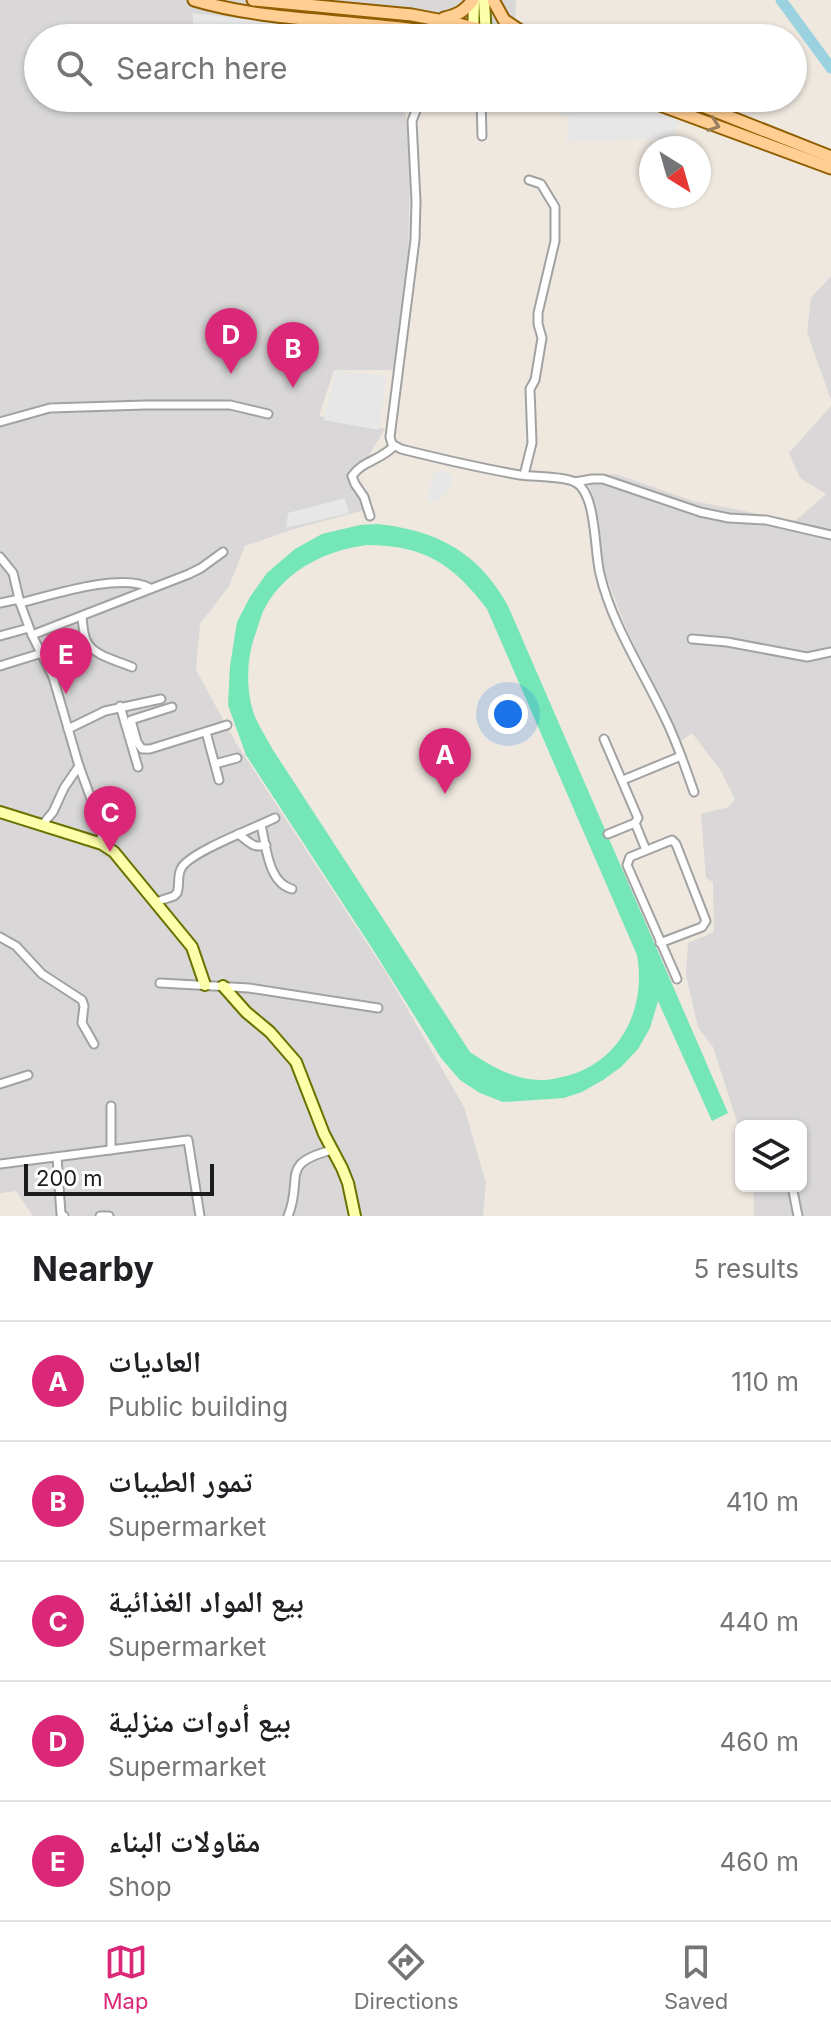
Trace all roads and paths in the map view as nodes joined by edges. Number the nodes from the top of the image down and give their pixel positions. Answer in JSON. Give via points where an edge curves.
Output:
{"nodes":[{"id":1,"x":194,"y":0,"type":"edge"},
{"id":2,"x":253,"y":0,"type":"edge"},
{"id":3,"x":473,"y":0,"type":"edge"},
{"id":4,"x":484,"y":0,"type":"edge"},
{"id":5,"x":493,"y":0,"type":"edge"},
{"id":6,"x":439,"y":19,"type":"junction"},
{"id":7,"x":370,"y":24,"type":"edge"},
{"id":8,"x":453,"y":24,"type":"edge"},
{"id":9,"x":477,"y":24,"type":"edge"},
{"id":10,"x":480,"y":24,"type":"edge"},
{"id":11,"x":510,"y":24,"type":"edge"},
{"id":12,"x":416,"y":112,"type":"edge"},
{"id":13,"x":481,"y":112,"type":"edge"},
{"id":14,"x":679,"y":112,"type":"edge"},
{"id":15,"x":717,"y":112,"type":"edge"},
{"id":16,"x":482,"y":136,"type":"dead end"},
{"id":17,"x":831,"y":157,"type":"edge"},
{"id":18,"x":831,"y":168,"type":"edge"},
{"id":19,"x":529,"y":180,"type":"dead end"},
{"id":20,"x":268,"y":414,"type":"dead end"},
{"id":21,"x":0,"y":422,"type":"edge"},
{"id":22,"x":394,"y":446,"type":"junction"},
{"id":23,"x":524,"y":475,"type":"junction"},
{"id":24,"x":575,"y":482,"type":"junction"},
{"id":25,"x":370,"y":516,"type":"dead end"},
{"id":26,"x":831,"y":535,"type":"edge"},
{"id":27,"x":223,"y":552,"type":"dead end"},
{"id":28,"x":0,"y":557,"type":"edge"},
{"id":29,"x":150,"y":588,"type":"junction"},
{"id":30,"x":20,"y":601,"type":"junction"},
{"id":31,"x":0,"y":603,"type":"edge"},
{"id":32,"x":82,"y":617,"type":"junction"},
{"id":33,"x":30,"y":632,"type":"junction"},
{"id":34,"x":0,"y":636,"type":"edge"},
{"id":35,"x":692,"y":639,"type":"dead end"},
{"id":36,"x":90,"y":647,"type":"junction"},
{"id":37,"x":831,"y":652,"type":"edge"},
{"id":38,"x":42,"y":653,"type":"junction"},
{"id":39,"x":0,"y":666,"type":"edge"},
{"id":40,"x":132,"y":667,"type":"dead end"},
{"id":41,"x":53,"y":677,"type":"junction"},
{"id":42,"x":161,"y":699,"type":"dead end"},
{"id":43,"x":120,"y":706,"type":"junction"},
{"id":44,"x":172,"y":707,"type":"dead end"},
{"id":45,"x":227,"y":725,"type":"dead end"},
{"id":46,"x":68,"y":729,"type":"junction"},
{"id":47,"x":206,"y":732,"type":"junction"},
{"id":48,"x":604,"y":739,"type":"dead end"},
{"id":49,"x":681,"y":756,"type":"junction"},
{"id":50,"x":237,"y":758,"type":"dead end"},
{"id":51,"x":215,"y":764,"type":"junction"},
{"id":52,"x":79,"y":766,"type":"junction"},
{"id":53,"x":138,"y":767,"type":"dead end"},
{"id":54,"x":219,"y":780,"type":"dead end"},
{"id":55,"x":623,"y":780,"type":"junction"},
{"id":56,"x":694,"y":792,"type":"dead end"},
{"id":57,"x":0,"y":812,"type":"edge"},
{"id":58,"x":275,"y":818,"type":"dead end"},
{"id":59,"x":635,"y":823,"type":"junction"},
{"id":60,"x":261,"y":825,"type":"junction"},
{"id":61,"x":41,"y":826,"type":"junction"},
{"id":62,"x":238,"y":834,"type":"junction"},
{"id":63,"x":608,"y":834,"type":"dead end"},
{"id":64,"x":102,"y":844,"type":"junction"},
{"id":65,"x":266,"y":845,"type":"junction"},
{"id":66,"x":646,"y":850,"type":"junction"},
{"id":67,"x":292,"y":889,"type":"dead end"},
{"id":68,"x":156,"y":902,"type":"junction"},
{"id":69,"x":0,"y":937,"type":"edge"},
{"id":70,"x":660,"y":943,"type":"junction"},
{"id":71,"x":677,"y":979,"type":"dead end"},
{"id":72,"x":160,"y":983,"type":"dead end"},
{"id":73,"x":205,"y":985,"type":"junction"},
{"id":74,"x":223,"y":986,"type":"junction"},
{"id":75,"x":378,"y":1008,"type":"dead end"},
{"id":76,"x":94,"y":1044,"type":"dead end"},
{"id":77,"x":28,"y":1075,"type":"dead end"},
{"id":78,"x":0,"y":1084,"type":"edge"},
{"id":79,"x":111,"y":1106,"type":"dead end"},
{"id":80,"x":111,"y":1150,"type":"junction"},
{"id":81,"x":332,"y":1150,"type":"junction"},
{"id":82,"x":57,"y":1157,"type":"junction"},
{"id":83,"x":0,"y":1164,"type":"edge"},
{"id":84,"x":793,"y":1192,"type":"edge"},
{"id":85,"x":64,"y":1216,"type":"edge"},
{"id":86,"x":100,"y":1216,"type":"edge"},
{"id":87,"x":109,"y":1216,"type":"edge"},
{"id":88,"x":200,"y":1216,"type":"edge"},
{"id":89,"x":288,"y":1216,"type":"edge"},
{"id":90,"x":355,"y":1216,"type":"edge"},
{"id":91,"x":798,"y":1216,"type":"edge"}],
"edges":[{"from":1,"to":7,"type":"main road"},
{"from":2,"to":6,"type":"main road"},
{"from":3,"to":6,"type":"main road","via":[[458,14]]},
{"from":3,"to":9,"type":"street"},
{"from":4,"to":10,"type":"street"},
{"from":5,"to":11,"type":"main road"},
{"from":6,"to":8,"type":"main road"},
{"from":12,"to":22,"type":"street","via":[[415,240],[390,437]]},
{"from":13,"to":16,"type":"street"},
{"from":14,"to":18,"type":"main road","one_way":true},
{"from":15,"to":17,"type":"main road"},
{"from":19,"to":23,"type":"street","via":[[541,184],[556,208],[554,250],[538,313],[542,338],[530,389],[532,443]]},
{"from":20,"to":21,"type":"street","via":[[230,405],[145,405],[50,408]]},
{"from":22,"to":23,"type":"street"},
{"from":22,"to":25,"type":"street","via":[[352,476]]},
{"from":23,"to":24,"type":"street"},
{"from":24,"to":26,"type":"street","via":[[603,479],[700,512]]},
{"from":24,"to":49,"type":"street","via":[[591,504],[595,553],[609,603]]},
{"from":27,"to":29,"type":"street","via":[[189,574]]},
{"from":28,"to":30,"type":"street","via":[[11,569]]},
{"from":29,"to":30,"type":"street","via":[[138,582],[101,584]]},
{"from":29,"to":32,"type":"street"},
{"from":30,"to":31,"type":"street"},
{"from":30,"to":33,"type":"street"},
{"from":32,"to":33,"type":"street"},
{"from":32,"to":36,"type":"street"},
{"from":33,"to":34,"type":"street"},
{"from":33,"to":38,"type":"street"},
{"from":35,"to":37,"type":"street","via":[[807,657]]},
{"from":36,"to":40,"type":"street"},
{"from":36,"to":41,"type":"street","via":[[78,651],[71,670]]},
{"from":38,"to":39,"type":"street"},
{"from":38,"to":41,"type":"street"},
{"from":41,"to":46,"type":"street"},
{"from":42,"to":43,"type":"street"},
{"from":43,"to":46,"type":"street"},
{"from":43,"to":53,"type":"street"},
{"from":44,"to":47,"type":"street","via":[[131,720],[142,749]]},
{"from":45,"to":47,"type":"street"},
{"from":46,"to":52,"type":"street"},
{"from":47,"to":51,"type":"street"},
{"from":48,"to":55,"type":"street"},
{"from":49,"to":55,"type":"street"},
{"from":49,"to":56,"type":"street"},
{"from":50,"to":51,"type":"street"},
{"from":51,"to":54,"type":"street"},
{"from":52,"to":61,"type":"street"},
{"from":52,"to":64,"type":"street","via":[[100,823]]},
{"from":55,"to":59,"type":"street","via":[[638,818]]},
{"from":57,"to":61,"type":"street"},
{"from":58,"to":60,"type":"street"},
{"from":59,"to":63,"type":"street"},
{"from":59,"to":66,"type":"street"},
{"from":60,"to":62,"type":"street"},
{"from":60,"to":65,"type":"street"},
{"from":61,"to":64,"type":"street"},
{"from":62,"to":65,"type":"street","via":[[255,847]]},
{"from":62,"to":68,"type":"street","via":[[186,862],[177,893]]},
{"from":64,"to":68,"type":"street"},
{"from":65,"to":67,"type":"street","via":[[279,882]]},
{"from":66,"to":70,"type":"street","via":[[630,857],[627,865]]},
{"from":66,"to":70,"type":"street","via":[[675,842],[706,921]]},
{"from":68,"to":73,"type":"street","via":[[192,947]]},
{"from":69,"to":76,"type":"street","via":[[82,1000],[82,1023]]},
{"from":70,"to":71,"type":"street"},
{"from":72,"to":73,"type":"street"},
{"from":73,"to":74,"type":"street"},
{"from":74,"to":75,"type":"street"},
{"from":74,"to":81,"type":"street","via":[[296,1062]]},
{"from":77,"to":78,"type":"street"},
{"from":79,"to":80,"type":"street"},
{"from":80,"to":82,"type":"street"},
{"from":80,"to":88,"type":"street","via":[[188,1140]]},
{"from":81,"to":89,"type":"street","via":[[299,1166]]},
{"from":81,"to":90,"type":"street","via":[[348,1183]]},
{"from":82,"to":83,"type":"street"},
{"from":82,"to":85,"type":"street"},
{"from":84,"to":91,"type":"street"},
{"from":86,"to":87,"type":"street"}]}
